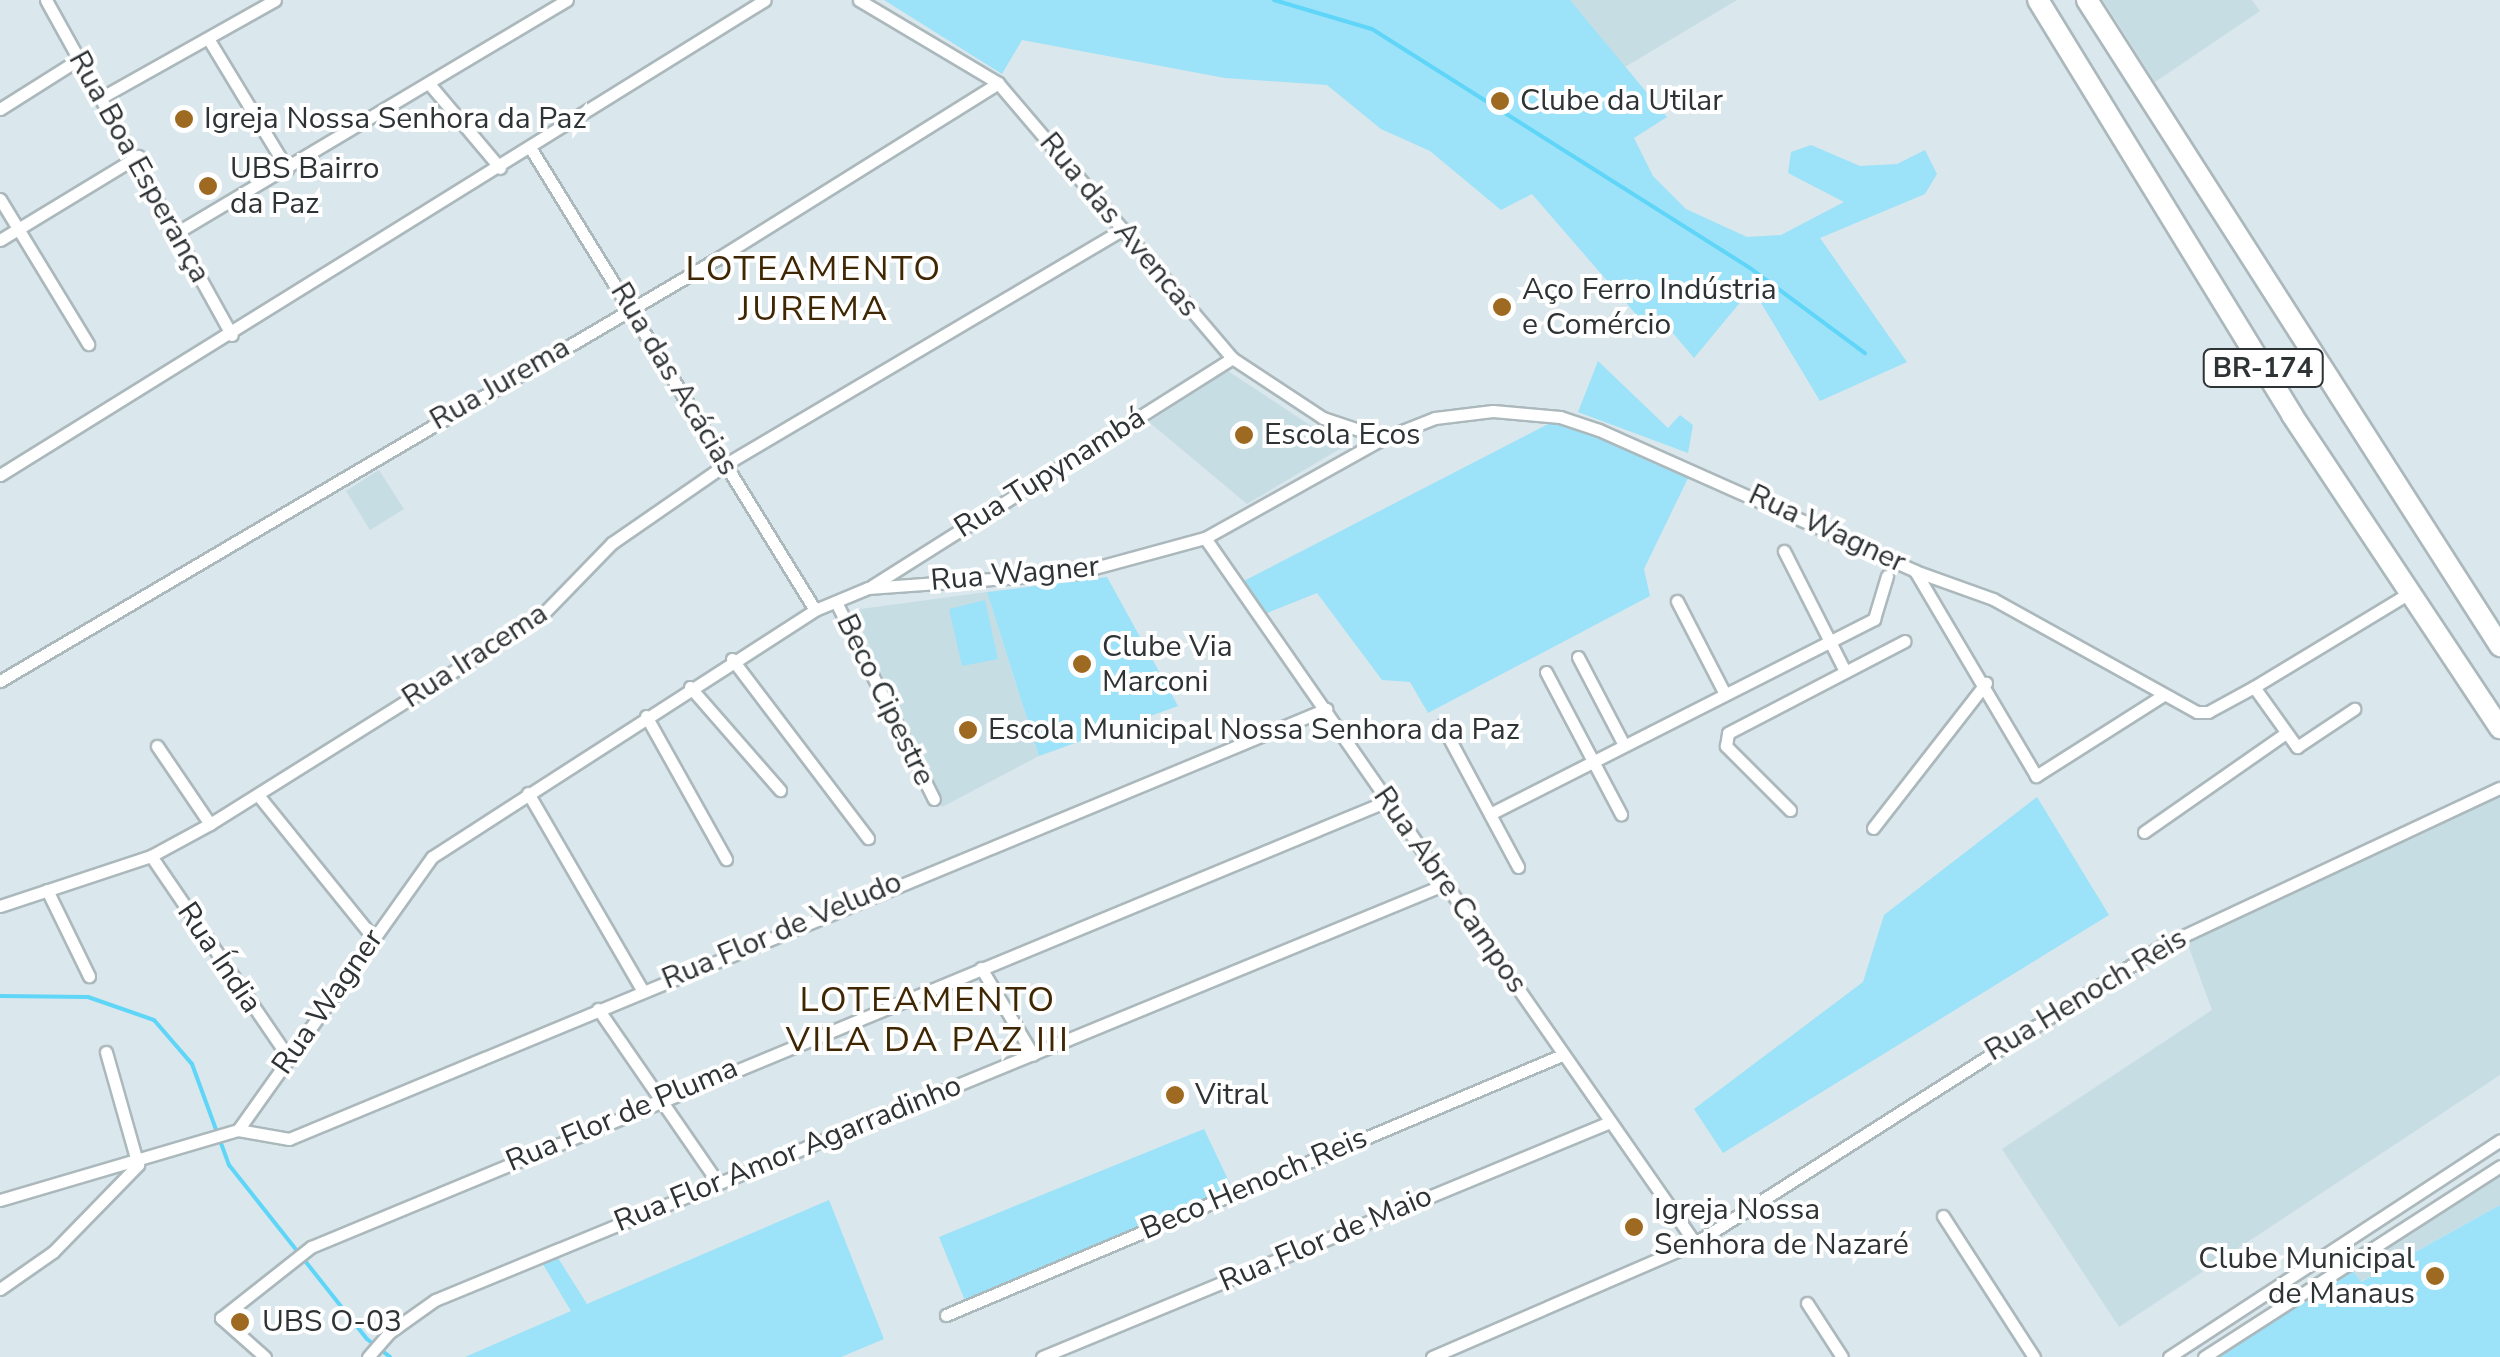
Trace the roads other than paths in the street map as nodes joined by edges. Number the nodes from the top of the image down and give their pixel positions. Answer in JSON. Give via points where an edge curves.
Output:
{"nodes":[{"id":1,"x":46,"y":0,"type":"edge"},
{"id":2,"x":274,"y":0,"type":"edge"},
{"id":3,"x":566,"y":0,"type":"edge"},
{"id":4,"x":766,"y":0,"type":"edge"},
{"id":5,"x":859,"y":0,"type":"edge"},
{"id":6,"x":2038,"y":0,"type":"edge"},
{"id":7,"x":2087,"y":0,"type":"edge"},
{"id":8,"x":210,"y":40,"type":"junction"},
{"id":9,"x":80,"y":59,"type":"junction"},
{"id":10,"x":998,"y":83,"type":"junction"},
{"id":11,"x":431,"y":86,"type":"junction"},
{"id":12,"x":104,"y":96,"type":"junction"},
{"id":13,"x":0,"y":109,"type":"edge"},
{"id":14,"x":531,"y":149,"type":"junction"},
{"id":15,"x":138,"y":156,"type":"junction"},
{"id":16,"x":500,"y":168,"type":"junction"},
{"id":17,"x":287,"y":169,"type":"junction"},
{"id":18,"x":0,"y":199,"type":"edge"},
{"id":19,"x":18,"y":229,"type":"junction"},
{"id":20,"x":1123,"y":230,"type":"junction"},
{"id":21,"x":176,"y":232,"type":"junction"},
{"id":22,"x":0,"y":240,"type":"edge"},
{"id":23,"x":632,"y":308,"type":"junction"},
{"id":24,"x":232,"y":334,"type":"junction"},
{"id":25,"x":88,"y":344,"type":"dead end"},
{"id":26,"x":1232,"y":358,"type":"junction"},
{"id":27,"x":1384,"y":438,"type":"junction"},
{"id":28,"x":726,"y":464,"type":"junction"},
{"id":29,"x":0,"y":475,"type":"edge"},
{"id":30,"x":1204,"y":538,"type":"junction"},
{"id":31,"x":1784,"y":552,"type":"dead end"},
{"id":32,"x":1915,"y":571,"type":"junction"},
{"id":33,"x":1887,"y":576,"type":"dead end"},
{"id":34,"x":868,"y":588,"type":"junction"},
{"id":35,"x":2410,"y":593,"type":"junction"},
{"id":36,"x":1676,"y":601,"type":"dead end"},
{"id":37,"x":836,"y":602,"type":"junction"},
{"id":38,"x":814,"y":610,"type":"junction"},
{"id":39,"x":1829,"y":641,"type":"junction"},
{"id":40,"x":1905,"y":641,"type":"dead end"},
{"id":41,"x":2500,"y":646,"type":"edge"},
{"id":42,"x":1578,"y":657,"type":"dead end"},
{"id":43,"x":732,"y":659,"type":"junction"},
{"id":44,"x":1546,"y":672,"type":"dead end"},
{"id":45,"x":1845,"y":672,"type":"junction"},
{"id":46,"x":0,"y":681,"type":"edge"},
{"id":47,"x":1986,"y":683,"type":"junction"},
{"id":48,"x":690,"y":687,"type":"junction"},
{"id":49,"x":2254,"y":687,"type":"junction"},
{"id":50,"x":1726,"y":694,"type":"junction"},
{"id":51,"x":2162,"y":696,"type":"junction"},
{"id":52,"x":1326,"y":709,"type":"junction"},
{"id":53,"x":2354,"y":709,"type":"dead end"},
{"id":54,"x":646,"y":716,"type":"junction"},
{"id":55,"x":1442,"y":725,"type":"dead end"},
{"id":56,"x":2500,"y":728,"type":"edge"},
{"id":57,"x":2286,"y":733,"type":"junction"},
{"id":58,"x":1624,"y":745,"type":"junction"},
{"id":59,"x":157,"y":746,"type":"dead end"},
{"id":60,"x":1593,"y":761,"type":"junction"},
{"id":61,"x":2500,"y":788,"type":"edge"},
{"id":62,"x":780,"y":790,"type":"dead end"},
{"id":63,"x":528,"y":794,"type":"junction"},
{"id":64,"x":258,"y":795,"type":"junction"},
{"id":65,"x":934,"y":799,"type":"dead end"},
{"id":66,"x":1387,"y":802,"type":"junction"},
{"id":67,"x":1790,"y":810,"type":"dead end"},
{"id":68,"x":1490,"y":814,"type":"junction"},
{"id":69,"x":1620,"y":814,"type":"dead end"},
{"id":70,"x":210,"y":824,"type":"junction"},
{"id":71,"x":1873,"y":828,"type":"dead end"},
{"id":72,"x":2144,"y":832,"type":"dead end"},
{"id":73,"x":868,"y":838,"type":"dead end"},
{"id":74,"x":150,"y":856,"type":"junction"},
{"id":75,"x":726,"y":859,"type":"dead end"},
{"id":76,"x":1518,"y":867,"type":"dead end"},
{"id":77,"x":1446,"y":884,"type":"junction"},
{"id":78,"x":47,"y":890,"type":"junction"},
{"id":79,"x":0,"y":906,"type":"edge"},
{"id":80,"x":374,"y":939,"type":"junction"},
{"id":81,"x":981,"y":968,"type":"junction"},
{"id":82,"x":89,"y":976,"type":"dead end"},
{"id":83,"x":643,"y":991,"type":"junction"},
{"id":84,"x":598,"y":1009,"type":"junction"},
{"id":85,"x":106,"y":1052,"type":"dead end"},
{"id":86,"x":1033,"y":1055,"type":"junction"},
{"id":87,"x":1562,"y":1055,"type":"junction"},
{"id":88,"x":289,"y":1058,"type":"junction"},
{"id":89,"x":660,"y":1098,"type":"junction"},
{"id":90,"x":1610,"y":1122,"type":"junction"},
{"id":91,"x":234,"y":1131,"type":"junction"},
{"id":92,"x":2500,"y":1140,"type":"edge"},
{"id":93,"x":138,"y":1164,"type":"junction"},
{"id":94,"x":2500,"y":1166,"type":"edge"},
{"id":95,"x":718,"y":1183,"type":"junction"},
{"id":96,"x":2412,"y":1198,"type":"junction"},
{"id":97,"x":0,"y":1200,"type":"edge"},
{"id":98,"x":2423,"y":1215,"type":"junction"},
{"id":99,"x":1943,"y":1216,"type":"dead end"},
{"id":100,"x":1695,"y":1243,"type":"junction"},
{"id":101,"x":0,"y":1289,"type":"edge"},
{"id":102,"x":2266,"y":1293,"type":"junction"},
{"id":103,"x":1806,"y":1303,"type":"dead end"},
{"id":104,"x":2277,"y":1310,"type":"junction"},
{"id":105,"x":946,"y":1315,"type":"dead end"},
{"id":106,"x":368,"y":1356,"type":"edge"},
{"id":107,"x":265,"y":1357,"type":"edge"},
{"id":108,"x":1042,"y":1357,"type":"edge"},
{"id":109,"x":1432,"y":1357,"type":"edge"},
{"id":110,"x":1842,"y":1357,"type":"edge"},
{"id":111,"x":2034,"y":1357,"type":"edge"},
{"id":112,"x":2168,"y":1357,"type":"edge"},
{"id":113,"x":2204,"y":1357,"type":"edge"}],
"edges":[{"from":1,"to":9,"type":"street","name":"Rua Boa Esperança"},
{"from":2,"to":8,"type":"street"},
{"from":3,"to":11,"type":"street"},
{"from":4,"to":14,"type":"street"},
{"from":5,"to":10,"type":"street","name":"Rua das Avencas"},
{"from":6,"to":35,"type":"highway","number":"BR-174","via":[[2292,415]]},
{"from":7,"to":41,"type":"highway","number":"BR-174"},
{"from":8,"to":12,"type":"street"},
{"from":8,"to":17,"type":"street"},
{"from":9,"to":12,"type":"street","name":"Rua Boa Esperança"},
{"from":9,"to":13,"type":"street"},
{"from":10,"to":20,"type":"street","name":"Rua das Avencas"},
{"from":10,"to":23,"type":"street","name":"Rua Jurema"},
{"from":11,"to":16,"type":"street"},
{"from":11,"to":17,"type":"street"},
{"from":12,"to":15,"type":"street","name":"Rua Boa Esperança"},
{"from":14,"to":16,"type":"street"},
{"from":14,"to":23,"type":"street","name":"Rua das Acácias"},
{"from":15,"to":19,"type":"street"},
{"from":15,"to":21,"type":"street","name":"Rua Boa Esperança"},
{"from":16,"to":24,"type":"street"},
{"from":17,"to":21,"type":"street"},
{"from":18,"to":19,"type":"street"},
{"from":19,"to":22,"type":"street"},
{"from":19,"to":25,"type":"street"},
{"from":20,"to":26,"type":"street","name":"Rua das Avencas"},
{"from":20,"to":28,"type":"street","name":"Rua Iracema"},
{"from":21,"to":24,"type":"street","name":"Rua Boa Esperança"},
{"from":23,"to":28,"type":"street","name":"Rua das Acácias"},
{"from":23,"to":46,"type":"street","name":"Rua Jurema"},
{"from":24,"to":29,"type":"street"},
{"from":26,"to":27,"type":"street","name":"Rua das Avencas","via":[[1324,418]]},
{"from":26,"to":34,"type":"street","name":"Rua Tupynambá"},
{"from":27,"to":30,"type":"street","name":"Rua Wagner"},
{"from":27,"to":32,"type":"street","name":"Rua Wagner","via":[[1435,418],[1494,411],[1560,417],[1709,474]]},
{"from":28,"to":38,"type":"street","name":"Rua das Acácias"},
{"from":28,"to":64,"type":"street","name":"Rua Iracema","via":[[612,542],[541,616]]},
{"from":30,"to":34,"type":"street","name":"Rua Wagner","via":[[1076,572]]},
{"from":30,"to":52,"type":"street","name":"Rua Abre Campos"},
{"from":31,"to":39,"type":"street"},
{"from":32,"to":47,"type":"street"},
{"from":32,"to":51,"type":"street","name":"Rua Wagner","via":[[1993,599]]},
{"from":33,"to":39,"type":"street","via":[[1874,619]]},
{"from":34,"to":37,"type":"street","name":"Rua Wagner"},
{"from":35,"to":49,"type":"street","name":"Rua Wagner"},
{"from":35,"to":56,"type":"highway","number":"BR-174"},
{"from":36,"to":50,"type":"street"},
{"from":37,"to":38,"type":"street","name":"Rua Wagner"},
{"from":37,"to":65,"type":"street","name":"Beco Cipestre"},
{"from":38,"to":43,"type":"street","name":"Rua Wagner"},
{"from":39,"to":45,"type":"street"},
{"from":39,"to":50,"type":"street"},
{"from":40,"to":45,"type":"street"},
{"from":42,"to":58,"type":"street"},
{"from":43,"to":48,"type":"street","name":"Rua Wagner"},
{"from":43,"to":73,"type":"street"},
{"from":44,"to":60,"type":"street"},
{"from":45,"to":67,"type":"street","via":[[1725,739]]},
{"from":47,"to":51,"type":"street","via":[[2036,776]]},
{"from":47,"to":71,"type":"street"},
{"from":48,"to":54,"type":"street","name":"Rua Wagner"},
{"from":48,"to":62,"type":"street"},
{"from":49,"to":51,"type":"street","name":"Rua Wagner","via":[[2208,712]]},
{"from":49,"to":57,"type":"street"},
{"from":50,"to":58,"type":"street"},
{"from":52,"to":66,"type":"street","name":"Rua Abre Campos"},
{"from":52,"to":83,"type":"street","name":"Rua Flor de Veludo"},
{"from":53,"to":57,"type":"street","via":[[2297,747]]},
{"from":54,"to":63,"type":"street","name":"Rua Wagner"},
{"from":54,"to":75,"type":"street"},
{"from":55,"to":68,"type":"street"},
{"from":57,"to":72,"type":"street"},
{"from":58,"to":60,"type":"street"},
{"from":59,"to":70,"type":"street"},
{"from":60,"to":68,"type":"street"},
{"from":60,"to":69,"type":"street"},
{"from":61,"to":100,"type":"street","name":"Rua Henoch Reis","via":[[2160,947]]},
{"from":63,"to":80,"type":"street","name":"Rua Wagner","via":[[432,857]]},
{"from":63,"to":83,"type":"street"},
{"from":64,"to":70,"type":"street","name":"Rua Iracema"},
{"from":64,"to":80,"type":"street"},
{"from":66,"to":77,"type":"street","name":"Rua Abre Campos"},
{"from":66,"to":81,"type":"street","name":"Rua Flor de Pluma"},
{"from":68,"to":76,"type":"street"},
{"from":70,"to":74,"type":"street","name":"Rua Iracema"},
{"from":74,"to":78,"type":"street","name":"Rua Iracema"},
{"from":74,"to":88,"type":"street","name":"Rua Índia"},
{"from":77,"to":86,"type":"street","name":"Rua Flor Amor Agarradinho"},
{"from":77,"to":87,"type":"street","name":"Rua Abre Campos"},
{"from":78,"to":79,"type":"street","name":"Rua Iracema"},
{"from":78,"to":82,"type":"street"},
{"from":80,"to":88,"type":"street","name":"Rua Wagner"},
{"from":81,"to":86,"type":"street"},
{"from":81,"to":89,"type":"street","name":"Rua Flor de Pluma"},
{"from":83,"to":84,"type":"street","name":"Rua Flor de Veludo"},
{"from":84,"to":89,"type":"street"},
{"from":84,"to":91,"type":"street","name":"Rua Flor de Veludo","via":[[288,1139]]},
{"from":85,"to":93,"type":"street"},
{"from":86,"to":95,"type":"street","name":"Rua Flor Amor Agarradinho"},
{"from":87,"to":90,"type":"street","name":"Rua Abre Campos"},
{"from":87,"to":105,"type":"street","name":"Beco Henoch Reis"},
{"from":88,"to":91,"type":"street","name":"Rua Wagner"},
{"from":89,"to":95,"type":"street"},
{"from":89,"to":107,"type":"street","name":"Rua Flor de Pluma","via":[[311,1247],[224,1314],[226,1330]]},
{"from":90,"to":100,"type":"street","name":"Rua Abre Campos"},
{"from":90,"to":108,"type":"street","name":"Rua Flor de Maio"},
{"from":91,"to":93,"type":"street"},
{"from":92,"to":96,"type":"street"},
{"from":93,"to":97,"type":"street"},
{"from":93,"to":101,"type":"street","via":[[68,1238]]},
{"from":94,"to":98,"type":"street"},
{"from":95,"to":106,"type":"street","name":"Rua Flor Amor Agarradinho","via":[[435,1300]]},
{"from":96,"to":98,"type":"street"},
{"from":96,"to":102,"type":"street"},
{"from":98,"to":104,"type":"street"},
{"from":99,"to":111,"type":"street"},
{"from":100,"to":109,"type":"street","name":"Rua Henoch Reis"},
{"from":102,"to":104,"type":"street"},
{"from":102,"to":112,"type":"street"},
{"from":103,"to":110,"type":"street"},
{"from":104,"to":113,"type":"street"}]}
